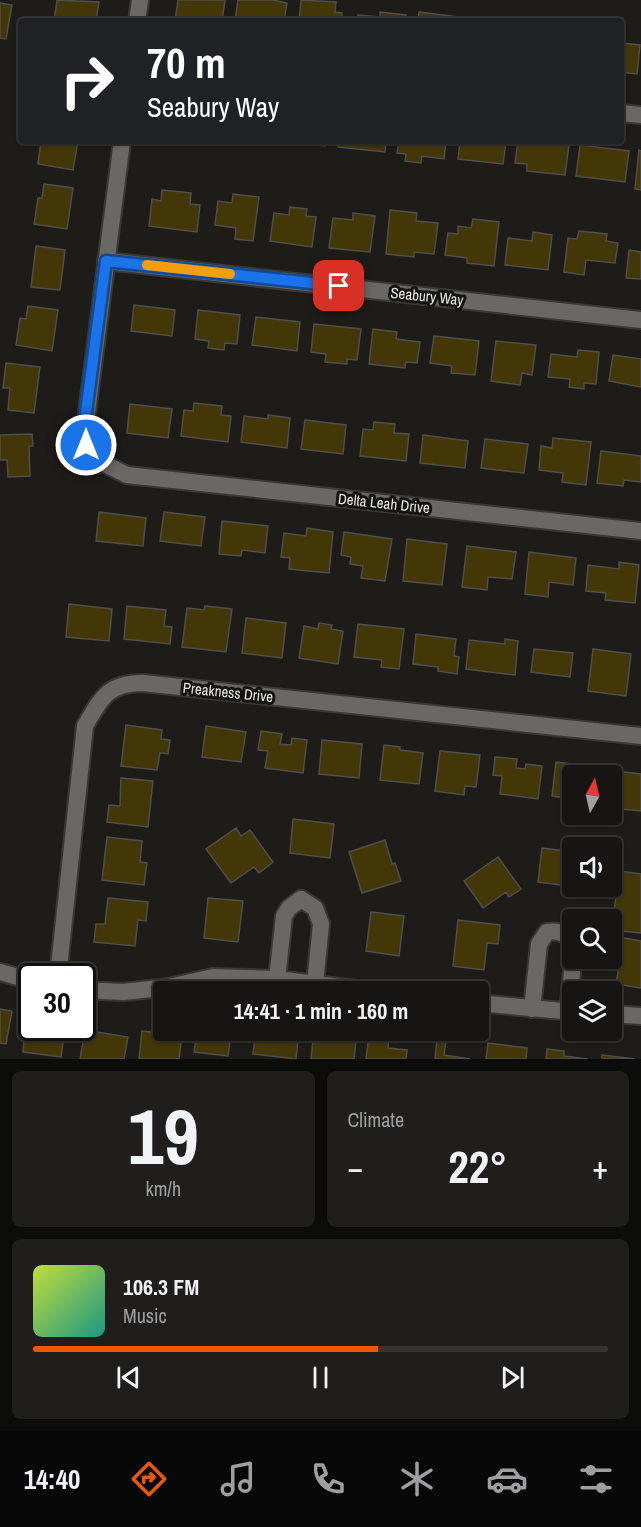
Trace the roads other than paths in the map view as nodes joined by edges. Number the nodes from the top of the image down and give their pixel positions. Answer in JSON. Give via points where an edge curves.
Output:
{"nodes":[{"id":1,"x":140,"y":0,"type":"edge"},
{"id":2,"x":137,"y":18,"type":"edge"},
{"id":3,"x":624,"y":113,"type":"edge"},
{"id":4,"x":641,"y":115,"type":"edge"},
{"id":5,"x":122,"y":144,"type":"edge"},
{"id":6,"x":106,"y":261,"type":"junction"},
{"id":7,"x":641,"y":320,"type":"edge"},
{"id":8,"x":641,"y":531,"type":"edge"},
{"id":9,"x":641,"y":736,"type":"edge"},
{"id":10,"x":59,"y":963,"type":"edge"},
{"id":11,"x":0,"y":972,"type":"edge"},
{"id":12,"x":18,"y":977,"type":"edge"},
{"id":13,"x":277,"y":979,"type":"junction"},
{"id":14,"x":292,"y":981,"type":"edge"},
{"id":15,"x":315,"y":981,"type":"edge"},
{"id":16,"x":571,"y":981,"type":"edge"},
{"id":17,"x":96,"y":991,"type":"edge"},
{"id":18,"x":489,"y":1004,"type":"edge"},
{"id":19,"x":532,"y":1009,"type":"junction"},
{"id":20,"x":562,"y":1011,"type":"edge"},
{"id":21,"x":622,"y":1015,"type":"edge"},
{"id":22,"x":641,"y":1016,"type":"edge"}],
"edges":[{"from":1,"to":2,"type":"street"},
{"from":3,"to":4,"type":"street"},
{"from":5,"to":6,"type":"street"},
{"from":6,"to":7,"type":"street","name":"Seabury Way"},
{"from":6,"to":8,"type":"street","name":"Delta Leah Drive","via":[[84,428],[86,445],[101,462],[127,475]]},
{"from":9,"to":10,"type":"street","name":"Preakness Drive","via":[[143,683],[127,683],[109,690],[86,726]]},
{"from":11,"to":12,"type":"street"},
{"from":13,"to":14,"type":"street"},
{"from":13,"to":15,"type":"street","via":[[284,916],[301,899],[315,908],[321,924]]},
{"from":13,"to":17,"type":"street","via":[[213,977],[169,987]]},
{"from":16,"to":19,"type":"street","via":[[573,948],[568,937],[558,931],[547,932],[539,944]]},
{"from":18,"to":19,"type":"street"},
{"from":19,"to":20,"type":"street"},
{"from":21,"to":22,"type":"street"}]}
